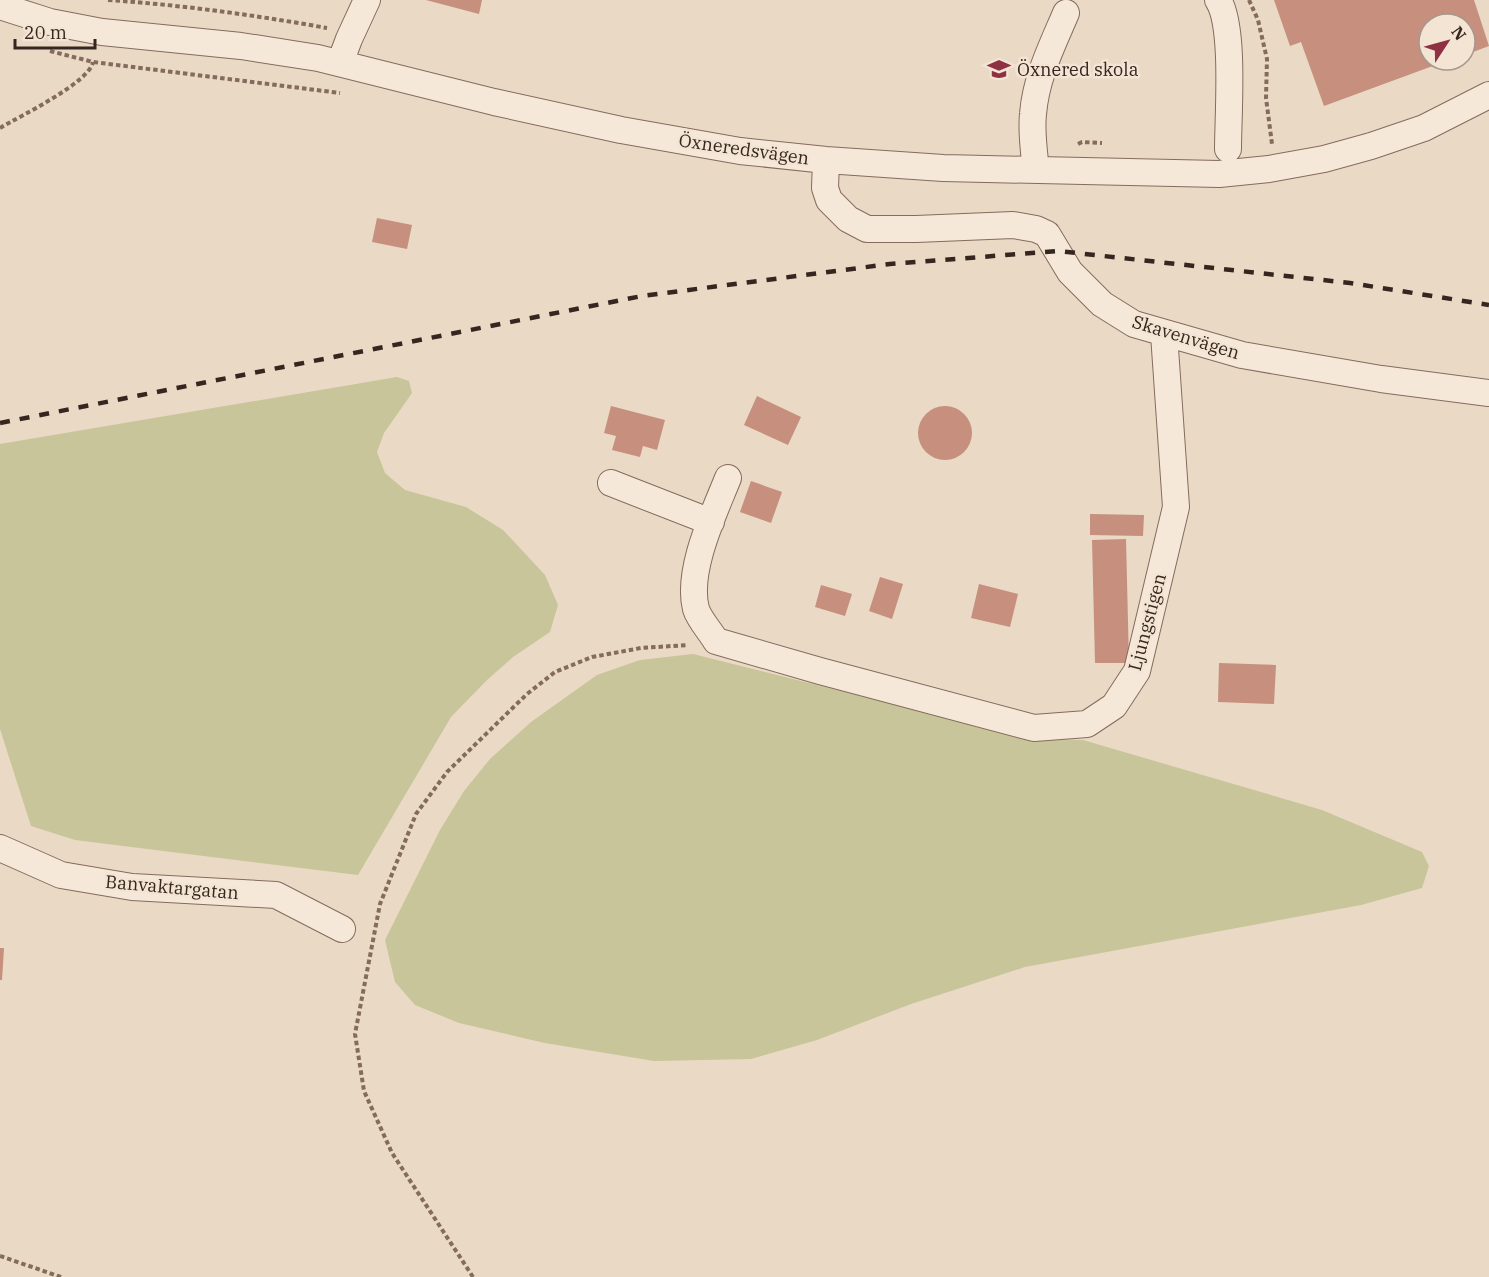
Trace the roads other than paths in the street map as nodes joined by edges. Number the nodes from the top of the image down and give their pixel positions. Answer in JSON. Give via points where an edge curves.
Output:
{"nodes":[{"id":1,"x":367,"y":0,"type":"edge"},
{"id":2,"x":1218,"y":0,"type":"edge"},
{"id":3,"x":0,"y":6,"type":"edge"},
{"id":4,"x":1066,"y":13,"type":"dead end"},
{"id":5,"x":340,"y":63,"type":"junction"},
{"id":6,"x":1489,"y":95,"type":"edge"},
{"id":7,"x":1228,"y":149,"type":"road end"},
{"id":8,"x":826,"y":160,"type":"junction"},
{"id":9,"x":1036,"y":170,"type":"junction"},
{"id":10,"x":1164,"y":334,"type":"junction"},
{"id":11,"x":1489,"y":393,"type":"edge"},
{"id":12,"x":728,"y":478,"type":"dead end"},
{"id":13,"x":611,"y":483,"type":"dead end"},
{"id":14,"x":711,"y":522,"type":"junction"},
{"id":15,"x":0,"y":848,"type":"edge"},
{"id":16,"x":342,"y":929,"type":"dead end"}],
"edges":[{"from":1,"to":5,"type":"street"},
{"from":2,"to":7,"type":"street","via":[[1224,10],[1227,38]]},
{"from":3,"to":5,"type":"street","name":"Öxneredsvägen","via":[[106,32],[241,46]]},
{"from":4,"to":9,"type":"street","via":[[1036,92]]},
{"from":5,"to":8,"type":"street","name":"Öxneredsvägen","via":[[621,130],[740,151]]},
{"from":6,"to":9,"type":"street","name":"Öxneredsvägen","via":[[1424,128],[1371,146],[1269,169],[1219,174]]},
{"from":8,"to":9,"type":"street","name":"Öxneredsvägen"},
{"from":8,"to":10,"type":"street","name":"Skavenvägen","via":[[828,200],[848,219],[867,229],[1013,225],[1036,229],[1047,234],[1070,272],[1102,304],[1134,324]]},
{"from":10,"to":11,"type":"street","name":"Skavenvägen","via":[[1254,357]]},
{"from":10,"to":14,"type":"street","name":"Ljungstigen","via":[[1176,507],[1137,671],[1114,706],[1087,724],[1034,728],[716,641],[696,609],[696,571]]},
{"from":12,"to":14,"type":"street"},
{"from":13,"to":14,"type":"street"},
{"from":15,"to":16,"type":"street","name":"Banvaktargatan","via":[[61,875],[132,887],[276,895]]}]}
